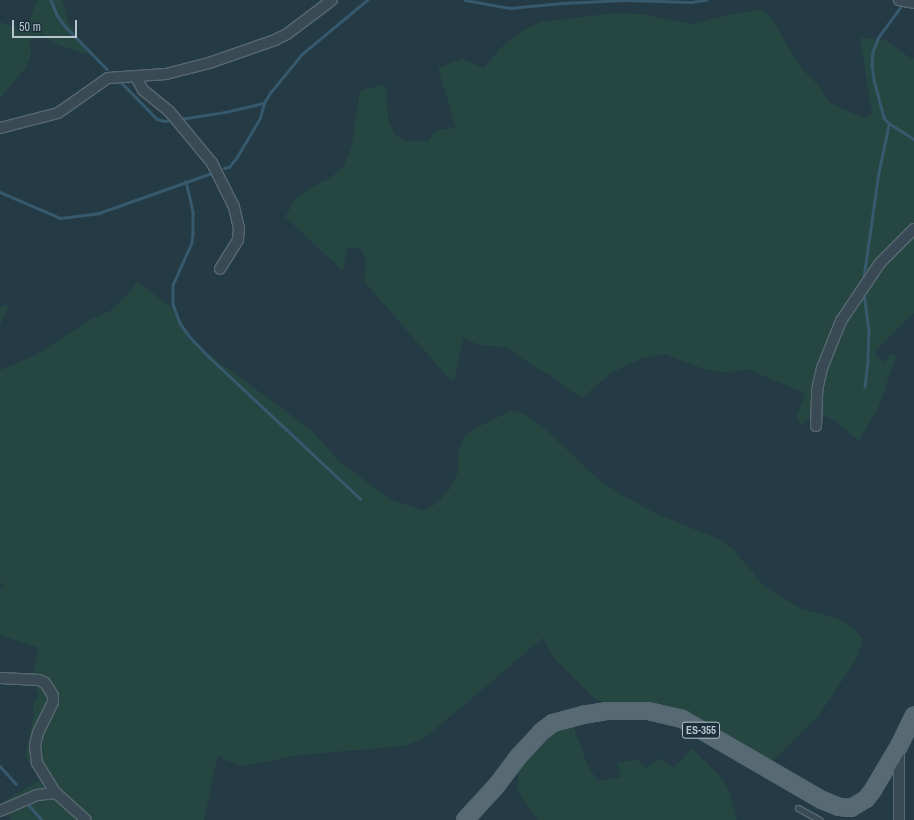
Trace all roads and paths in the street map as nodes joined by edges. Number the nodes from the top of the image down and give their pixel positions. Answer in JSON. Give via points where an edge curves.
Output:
{"nodes":[{"id":1,"x":332,"y":0,"type":"edge"},
{"id":2,"x":900,"y":1,"type":"edge"},
{"id":3,"x":914,"y":4,"type":"edge"},
{"id":4,"x":136,"y":77,"type":"junction"},
{"id":5,"x":0,"y":128,"type":"edge"},
{"id":6,"x":914,"y":229,"type":"edge"},
{"id":7,"x":220,"y":269,"type":"dead end"},
{"id":8,"x":816,"y":426,"type":"dead end"},
{"id":9,"x":0,"y":678,"type":"edge"},
{"id":10,"x":914,"y":715,"type":"edge"},
{"id":11,"x":899,"y":746,"type":"junction"},
{"id":12,"x":56,"y":793,"type":"junction"},
{"id":13,"x":798,"y":808,"type":"dead end"},
{"id":14,"x":0,"y":811,"type":"edge"},
{"id":15,"x":86,"y":820,"type":"edge"},
{"id":16,"x":466,"y":820,"type":"edge"},
{"id":17,"x":820,"y":820,"type":"edge"},
{"id":18,"x":898,"y":820,"type":"edge"}],
"edges":[{"from":1,"to":4,"type":"street","via":[[275,40],[209,63],[166,74]]},
{"from":2,"to":3,"type":"street"},
{"from":4,"to":5,"type":"street","via":[[108,78],[58,113]]},
{"from":4,"to":7,"type":"street","via":[[143,90],[169,111],[212,163],[234,207],[239,228],[238,240]]},
{"from":6,"to":8,"type":"street","via":[[880,263],[841,321],[820,376]]},
{"from":9,"to":12,"type":"street","via":[[39,680],[45,683],[53,696],[51,708],[38,733],[35,754],[37,763]]},
{"from":10,"to":11,"type":"main road","number":"ES-355"},
{"from":11,"to":16,"type":"main road","number":"ES-355","via":[[866,799],[851,808],[839,807],[792,784],[682,719],[648,711],[608,711],[582,715],[553,723],[541,732]]},
{"from":11,"to":18,"type":"street"},
{"from":12,"to":14,"type":"street","via":[[37,795]]},
{"from":12,"to":15,"type":"street"},
{"from":13,"to":17,"type":"lane"}]}
